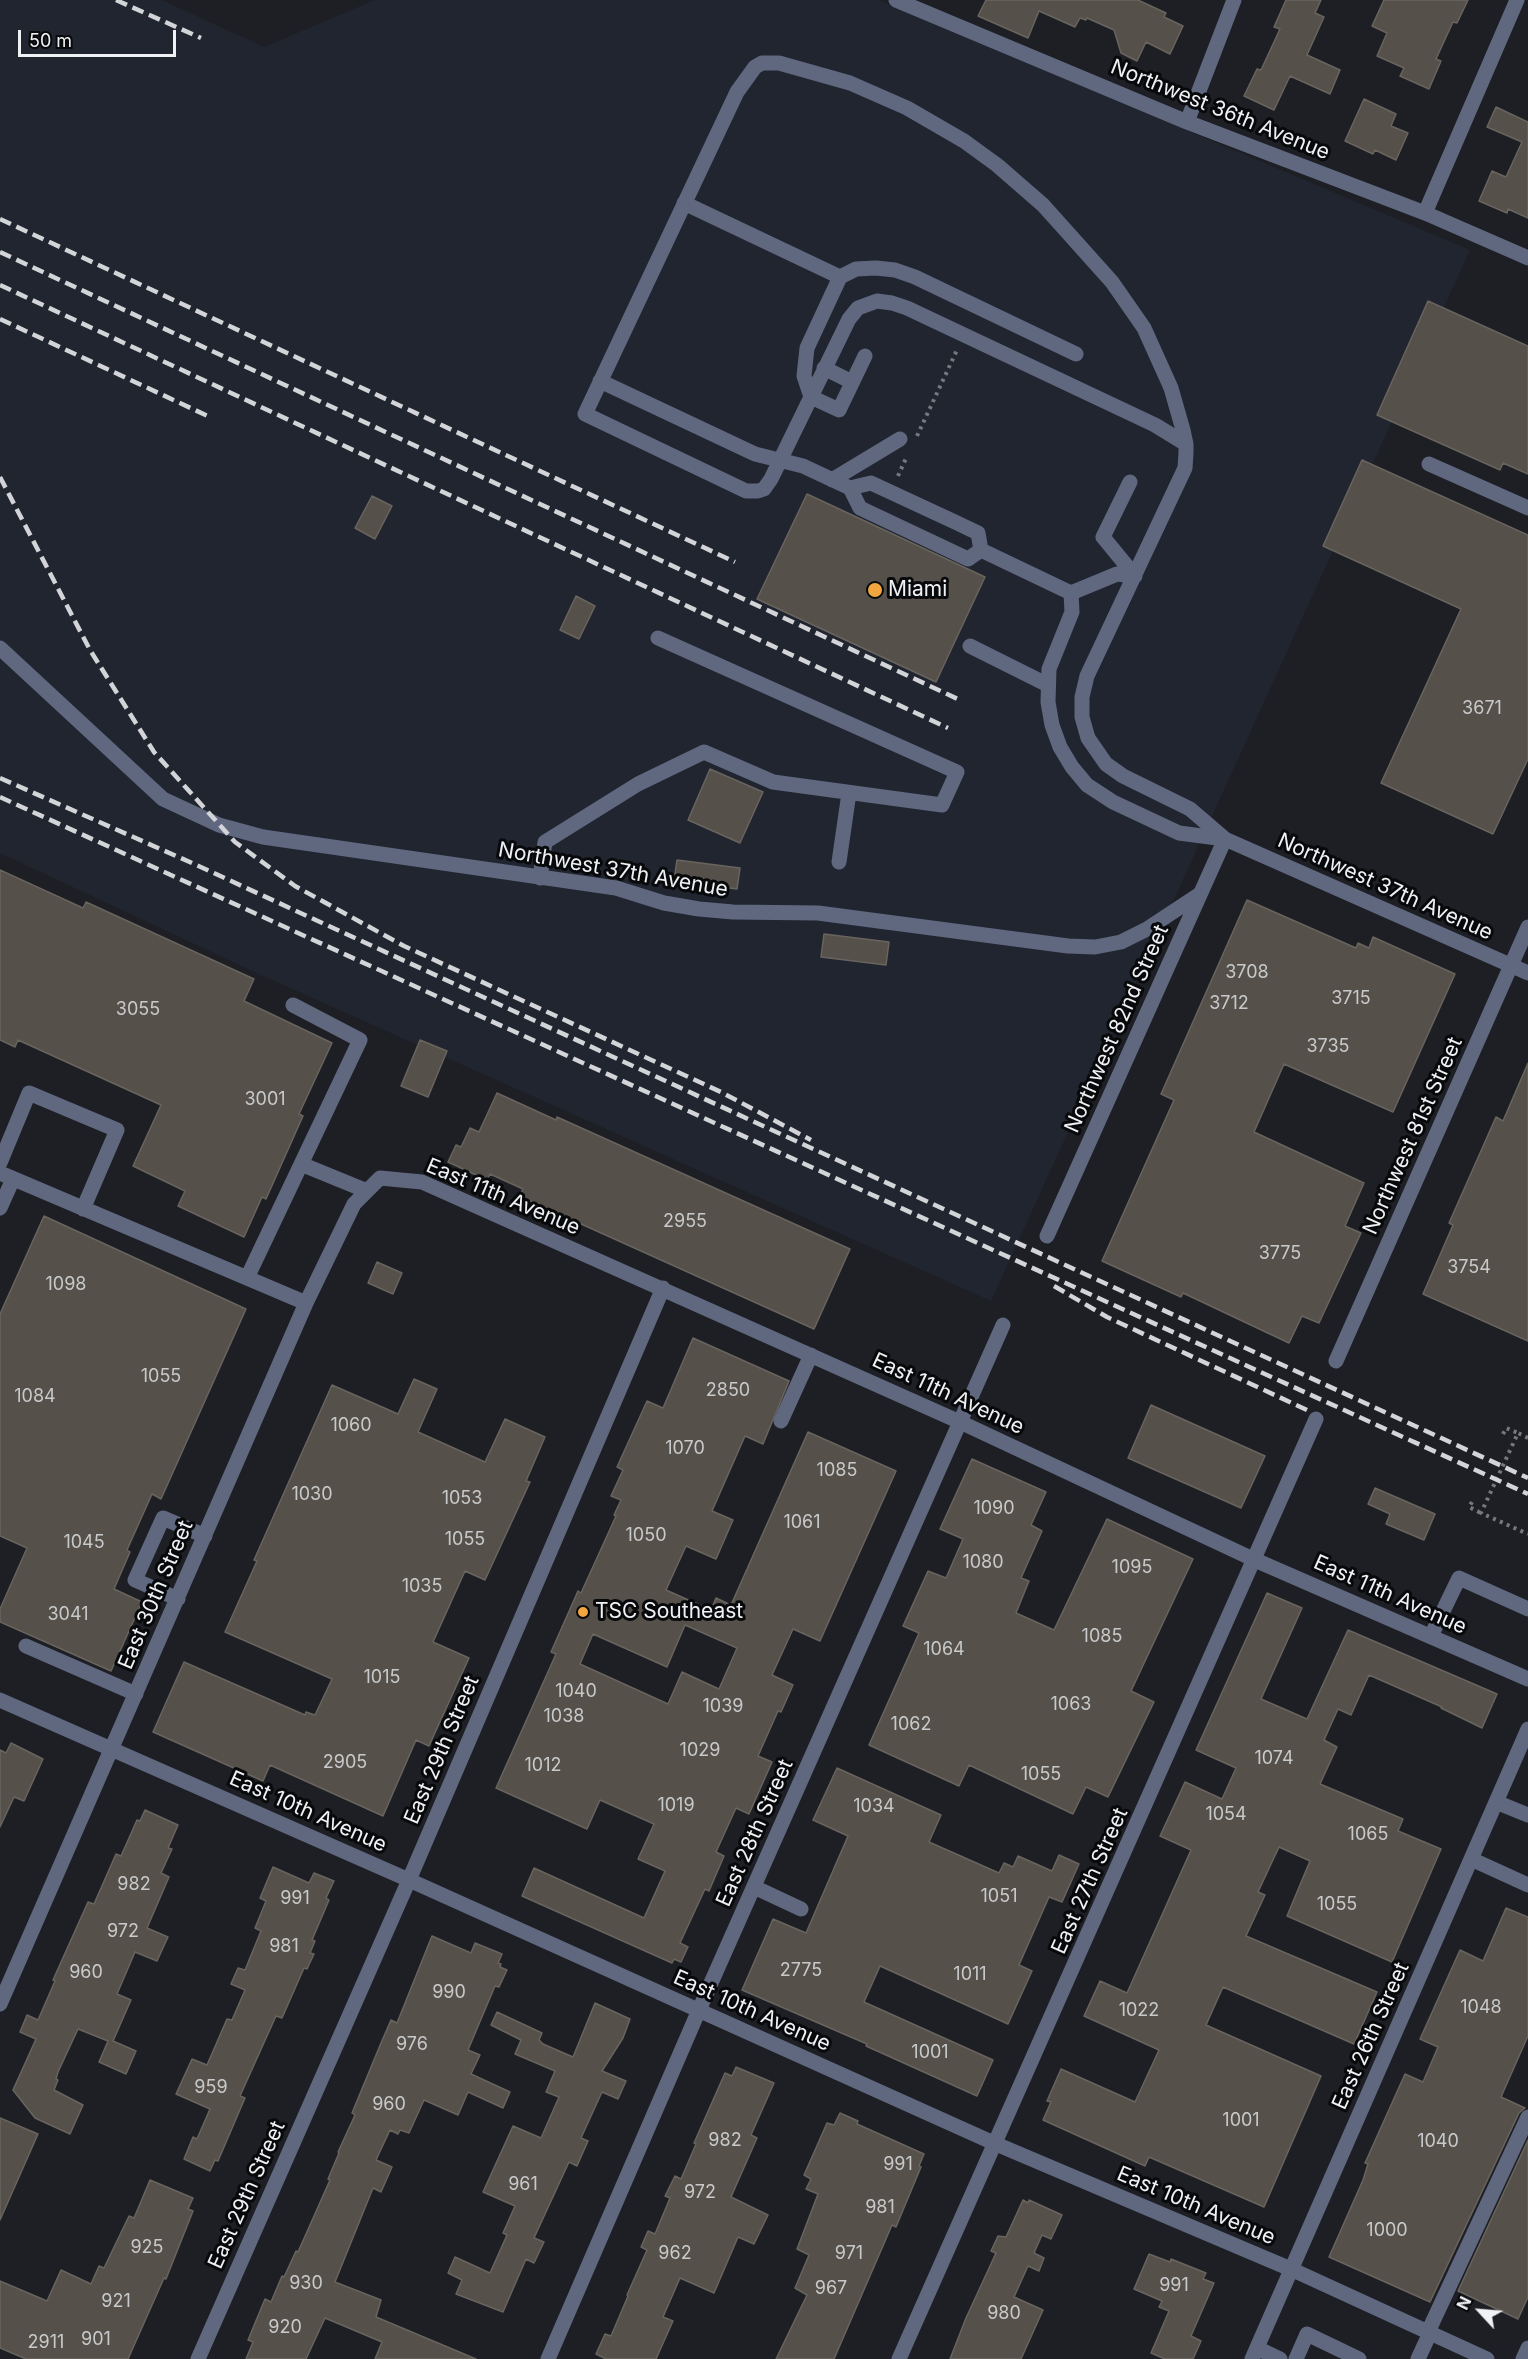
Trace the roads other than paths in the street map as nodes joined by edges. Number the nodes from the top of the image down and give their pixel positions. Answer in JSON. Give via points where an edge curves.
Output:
{"nodes":[{"id":1,"x":896,"y":0,"type":"edge"},
{"id":2,"x":1234,"y":0,"type":"edge"},
{"id":3,"x":1517,"y":0,"type":"edge"},
{"id":4,"x":1187,"y":122,"type":"junction"},
{"id":5,"x":684,"y":203,"type":"junction"},
{"id":6,"x":1425,"y":213,"type":"junction"},
{"id":7,"x":1528,"y":258,"type":"edge"},
{"id":8,"x":840,"y":277,"type":"junction"},
{"id":9,"x":1076,"y":354,"type":"dead end"},
{"id":10,"x":865,"y":356,"type":"dead end"},
{"id":11,"x":824,"y":368,"type":"junction"},
{"id":12,"x":600,"y":381,"type":"junction"},
{"id":13,"x":852,"y":382,"type":"junction"},
{"id":14,"x":811,"y":397,"type":"junction"},
{"id":15,"x":906,"y":442,"type":"road end"},
{"id":16,"x":1186,"y":444,"type":"junction"},
{"id":17,"x":780,"y":460,"type":"junction"},
{"id":18,"x":1429,"y":464,"type":"dead end"},
{"id":19,"x":832,"y":480,"type":"junction"},
{"id":20,"x":1130,"y":482,"type":"dead end"},
{"id":21,"x":850,"y":488,"type":"junction"},
{"id":22,"x":1528,"y":508,"type":"edge"},
{"id":23,"x":981,"y":550,"type":"junction"},
{"id":24,"x":1135,"y":576,"type":"junction"},
{"id":25,"x":1071,"y":593,"type":"junction"},
{"id":26,"x":658,"y":638,"type":"dead end"},
{"id":27,"x":970,"y":646,"type":"dead end"},
{"id":28,"x":0,"y":648,"type":"edge"},
{"id":29,"x":1048,"y":685,"type":"junction"},
{"id":30,"x":849,"y":793,"type":"junction"},
{"id":31,"x":1225,"y":839,"type":"junction"},
{"id":32,"x":839,"y":862,"type":"dead end"},
{"id":33,"x":540,"y":878,"type":"junction"},
{"id":34,"x":1200,"y":894,"type":"junction"},
{"id":35,"x":1528,"y":927,"type":"edge"},
{"id":36,"x":1511,"y":965,"type":"junction"},
{"id":37,"x":1528,"y":973,"type":"edge"},
{"id":38,"x":293,"y":1005,"type":"dead end"},
{"id":39,"x":0,"y":1163,"type":"edge"},
{"id":40,"x":301,"y":1164,"type":"junction"},
{"id":41,"x":7,"y":1176,"type":"edge"},
{"id":42,"x":367,"y":1191,"type":"junction"},
{"id":43,"x":354,"y":1204,"type":"joint"},
{"id":44,"x":0,"y":1208,"type":"edge"},
{"id":45,"x":83,"y":1209,"type":"junction"},
{"id":46,"x":1047,"y":1236,"type":"dead end"},
{"id":47,"x":247,"y":1278,"type":"junction"},
{"id":48,"x":663,"y":1288,"type":"junction"},
{"id":49,"x":306,"y":1303,"type":"junction"},
{"id":50,"x":1003,"y":1325,"type":"dead end"},
{"id":51,"x":811,"y":1355,"type":"junction"},
{"id":52,"x":1336,"y":1361,"type":"dead end"},
{"id":53,"x":1316,"y":1419,"type":"dead end"},
{"id":54,"x":781,"y":1421,"type":"dead end"},
{"id":55,"x":960,"y":1422,"type":"junction"},
{"id":56,"x":205,"y":1536,"type":"junction"},
{"id":57,"x":1255,"y":1560,"type":"junction"},
{"id":58,"x":178,"y":1599,"type":"junction"},
{"id":59,"x":1528,"y":1609,"type":"edge"},
{"id":60,"x":1431,"y":1636,"type":"junction"},
{"id":61,"x":26,"y":1646,"type":"dead end"},
{"id":62,"x":1528,"y":1678,"type":"edge"},
{"id":63,"x":136,"y":1694,"type":"junction"},
{"id":64,"x":0,"y":1700,"type":"edge"},
{"id":65,"x":1528,"y":1730,"type":"edge"},
{"id":66,"x":112,"y":1749,"type":"junction"},
{"id":67,"x":1524,"y":1749,"type":"edge"},
{"id":68,"x":1496,"y":1802,"type":"junction"},
{"id":69,"x":1528,"y":1815,"type":"edge"},
{"id":70,"x":1472,"y":1859,"type":"junction"},
{"id":71,"x":409,"y":1880,"type":"junction"},
{"id":72,"x":1528,"y":1885,"type":"edge"},
{"id":73,"x":754,"y":1887,"type":"junction"},
{"id":74,"x":801,"y":1909,"type":"dead end"},
{"id":75,"x":5,"y":1981,"type":"edge"},
{"id":76,"x":0,"y":2004,"type":"edge"},
{"id":77,"x":699,"y":2010,"type":"junction"},
{"id":78,"x":1528,"y":2117,"type":"edge"},
{"id":79,"x":996,"y":2144,"type":"junction"},
{"id":80,"x":1293,"y":2270,"type":"junction"},
{"id":81,"x":1429,"y":2332,"type":"junction"},
{"id":82,"x":1528,"y":2348,"type":"edge"},
{"id":83,"x":1254,"y":2353,"type":"edge"},
{"id":84,"x":1459,"y":2353,"type":"edge"},
{"id":85,"x":198,"y":2359,"type":"edge"},
{"id":86,"x":548,"y":2359,"type":"edge"},
{"id":87,"x":899,"y":2359,"type":"edge"},
{"id":88,"x":1280,"y":2359,"type":"edge"},
{"id":89,"x":1296,"y":2359,"type":"edge"},
{"id":90,"x":1359,"y":2359,"type":"edge"},
{"id":91,"x":1419,"y":2359,"type":"edge"},
{"id":92,"x":1487,"y":2359,"type":"edge"},
{"id":93,"x":1523,"y":2359,"type":"edge"}],
"edges":[{"from":1,"to":4,"type":"street","name":"Northwest 36th Avenue"},
{"from":2,"to":4,"type":"street"},
{"from":3,"to":6,"type":"street"},
{"from":4,"to":6,"type":"street","name":"Northwest 36th Avenue"},
{"from":5,"to":8,"type":"street"},
{"from":5,"to":12,"type":"street","name":"Northwest 37th Avenue"},
{"from":5,"to":16,"type":"street","name":"Northwest 37th Avenue","via":[[742,83],[762,63],[779,63],[832,77],[908,108],[997,165],[1036,199],[1112,282],[1155,349],[1177,404]]},
{"from":6,"to":7,"type":"street","name":"Northwest 36th Avenue"},
{"from":8,"to":9,"type":"street","via":[[867,268],[905,274]]},
{"from":8,"to":14,"type":"street","via":[[807,348],[804,376]]},
{"from":10,"to":13,"type":"street"},
{"from":11,"to":13,"type":"street"},
{"from":11,"to":14,"type":"street"},
{"from":11,"to":16,"type":"street","via":[[853,313],[864,304],[877,301],[900,305],[1155,425]]},
{"from":12,"to":17,"type":"street","via":[[755,454]]},
{"from":12,"to":17,"type":"street","name":"Northwest 37th Avenue","via":[[585,414],[746,491],[764,489]]},
{"from":13,"to":14,"type":"street","via":[[839,410]]},
{"from":14,"to":17,"type":"street"},
{"from":15,"to":19,"type":"street"},
{"from":16,"to":24,"type":"street","name":"Northwest 37th Avenue","via":[[1183,475]]},
{"from":17,"to":19,"type":"street"},
{"from":18,"to":22,"type":"street"},
{"from":19,"to":21,"type":"street"},
{"from":20,"to":24,"type":"street","via":[[1103,537]]},
{"from":21,"to":23,"type":"street","via":[[872,483],[978,533]]},
{"from":21,"to":23,"type":"street","via":[[860,508],[968,559]]},
{"from":23,"to":25,"type":"street"},
{"from":24,"to":25,"type":"street","via":[[1117,574]]},
{"from":24,"to":31,"type":"street","name":"Northwest 37th Avenue","via":[[1087,676],[1082,706],[1084,729],[1099,756],[1115,771],[1190,809]]},
{"from":25,"to":29,"type":"street","name":"Northwest 37th Avenue","via":[[1072,612],[1055,651]]},
{"from":26,"to":30,"type":"street","via":[[957,772],[942,805]]},
{"from":27,"to":29,"type":"street"},
{"from":28,"to":33,"type":"street","name":"Northwest 37th Avenue","via":[[147,787],[171,804],[206,820],[288,842]]},
{"from":29,"to":31,"type":"street","name":"Northwest 37th Avenue","via":[[1050,714],[1060,747],[1087,785],[1113,802],[1179,833]]},
{"from":30,"to":32,"type":"street"},
{"from":30,"to":33,"type":"street","via":[[773,782],[704,752],[638,784],[545,842]]},
{"from":31,"to":34,"type":"street","name":"Northwest 82nd Street"},
{"from":31,"to":36,"type":"street","name":"Northwest 37th Avenue"},
{"from":33,"to":34,"type":"street","name":"Northwest 37th Avenue","via":[[616,888],[699,909],[818,913],[1082,947],[1108,945],[1134,936]]},
{"from":34,"to":46,"type":"street","name":"Northwest 82nd Street"},
{"from":35,"to":36,"type":"street","name":"Northwest 81st Street"},
{"from":36,"to":37,"type":"street","name":"Northwest 37th Avenue"},
{"from":36,"to":52,"type":"street","name":"Northwest 81st Street"},
{"from":38,"to":40,"type":"street","via":[[360,1040]]},
{"from":39,"to":45,"type":"street","via":[[29,1093],[117,1130]]},
{"from":40,"to":42,"type":"street"},
{"from":40,"to":47,"type":"street"},
{"from":41,"to":44,"type":"street"},
{"from":41,"to":45,"type":"street"},
{"from":42,"to":43,"type":"street","name":"East 11th Avenue"},
{"from":42,"to":48,"type":"street","name":"East 11th Avenue","via":[[380,1178],[422,1182]]},
{"from":43,"to":49,"type":"street","name":"East 30th Street"},
{"from":45,"to":47,"type":"street"},
{"from":47,"to":49,"type":"street"},
{"from":48,"to":51,"type":"street","name":"East 11th Avenue"},
{"from":48,"to":71,"type":"street","name":"East 29th Street"},
{"from":49,"to":56,"type":"street","name":"East 30th Street"},
{"from":50,"to":55,"type":"street","name":"East 28th Street"},
{"from":51,"to":54,"type":"street"},
{"from":51,"to":55,"type":"street","name":"East 11th Avenue"},
{"from":53,"to":57,"type":"street","name":"East 27th Street"},
{"from":55,"to":57,"type":"street","name":"East 11th Avenue"},
{"from":55,"to":73,"type":"street","name":"East 28th Street"},
{"from":56,"to":58,"type":"street","name":"East 30th Street"},
{"from":56,"to":58,"type":"street","via":[[163,1518],[135,1580]]},
{"from":57,"to":60,"type":"street","name":"East 11th Avenue"},
{"from":57,"to":79,"type":"street","name":"East 27th Street"},
{"from":58,"to":63,"type":"street","name":"East 30th Street"},
{"from":59,"to":60,"type":"street","via":[[1459,1578]]},
{"from":60,"to":62,"type":"street","name":"East 11th Avenue"},
{"from":61,"to":63,"type":"street"},
{"from":63,"to":66,"type":"street","name":"East 30th Street"},
{"from":64,"to":66,"type":"street","name":"East 10th Avenue"},
{"from":65,"to":67,"type":"street","name":"East 26th Street"},
{"from":66,"to":71,"type":"street","name":"East 10th Avenue"},
{"from":66,"to":75,"type":"street","name":"East 30th Street"},
{"from":67,"to":68,"type":"street","name":"East 26th Street"},
{"from":68,"to":69,"type":"street"},
{"from":68,"to":70,"type":"street","name":"East 26th Street"},
{"from":70,"to":72,"type":"street"},
{"from":70,"to":80,"type":"street","name":"East 26th Street"},
{"from":71,"to":77,"type":"street","name":"East 10th Avenue"},
{"from":71,"to":85,"type":"street","name":"East 29th Street"},
{"from":73,"to":74,"type":"street"},
{"from":73,"to":77,"type":"street","name":"East 28th Street"},
{"from":75,"to":76,"type":"street","name":"East 30th Street"},
{"from":77,"to":79,"type":"street","name":"East 10th Avenue"},
{"from":77,"to":86,"type":"street","name":"East 28th Street"},
{"from":78,"to":81,"type":"street"},
{"from":79,"to":80,"type":"street","name":"East 10th Avenue"},
{"from":79,"to":87,"type":"street","name":"East 27th Street"},
{"from":80,"to":81,"type":"street","name":"East 10th Avenue"},
{"from":80,"to":83,"type":"street","name":"East 26th Street"},
{"from":81,"to":84,"type":"street","name":"East 10th Avenue"},
{"from":81,"to":91,"type":"street"},
{"from":82,"to":93,"type":"street"},
{"from":83,"to":88,"type":"street"},
{"from":84,"to":92,"type":"street","name":"East 10th Avenue"},
{"from":89,"to":90,"type":"street","via":[[1307,2334]]}]}
